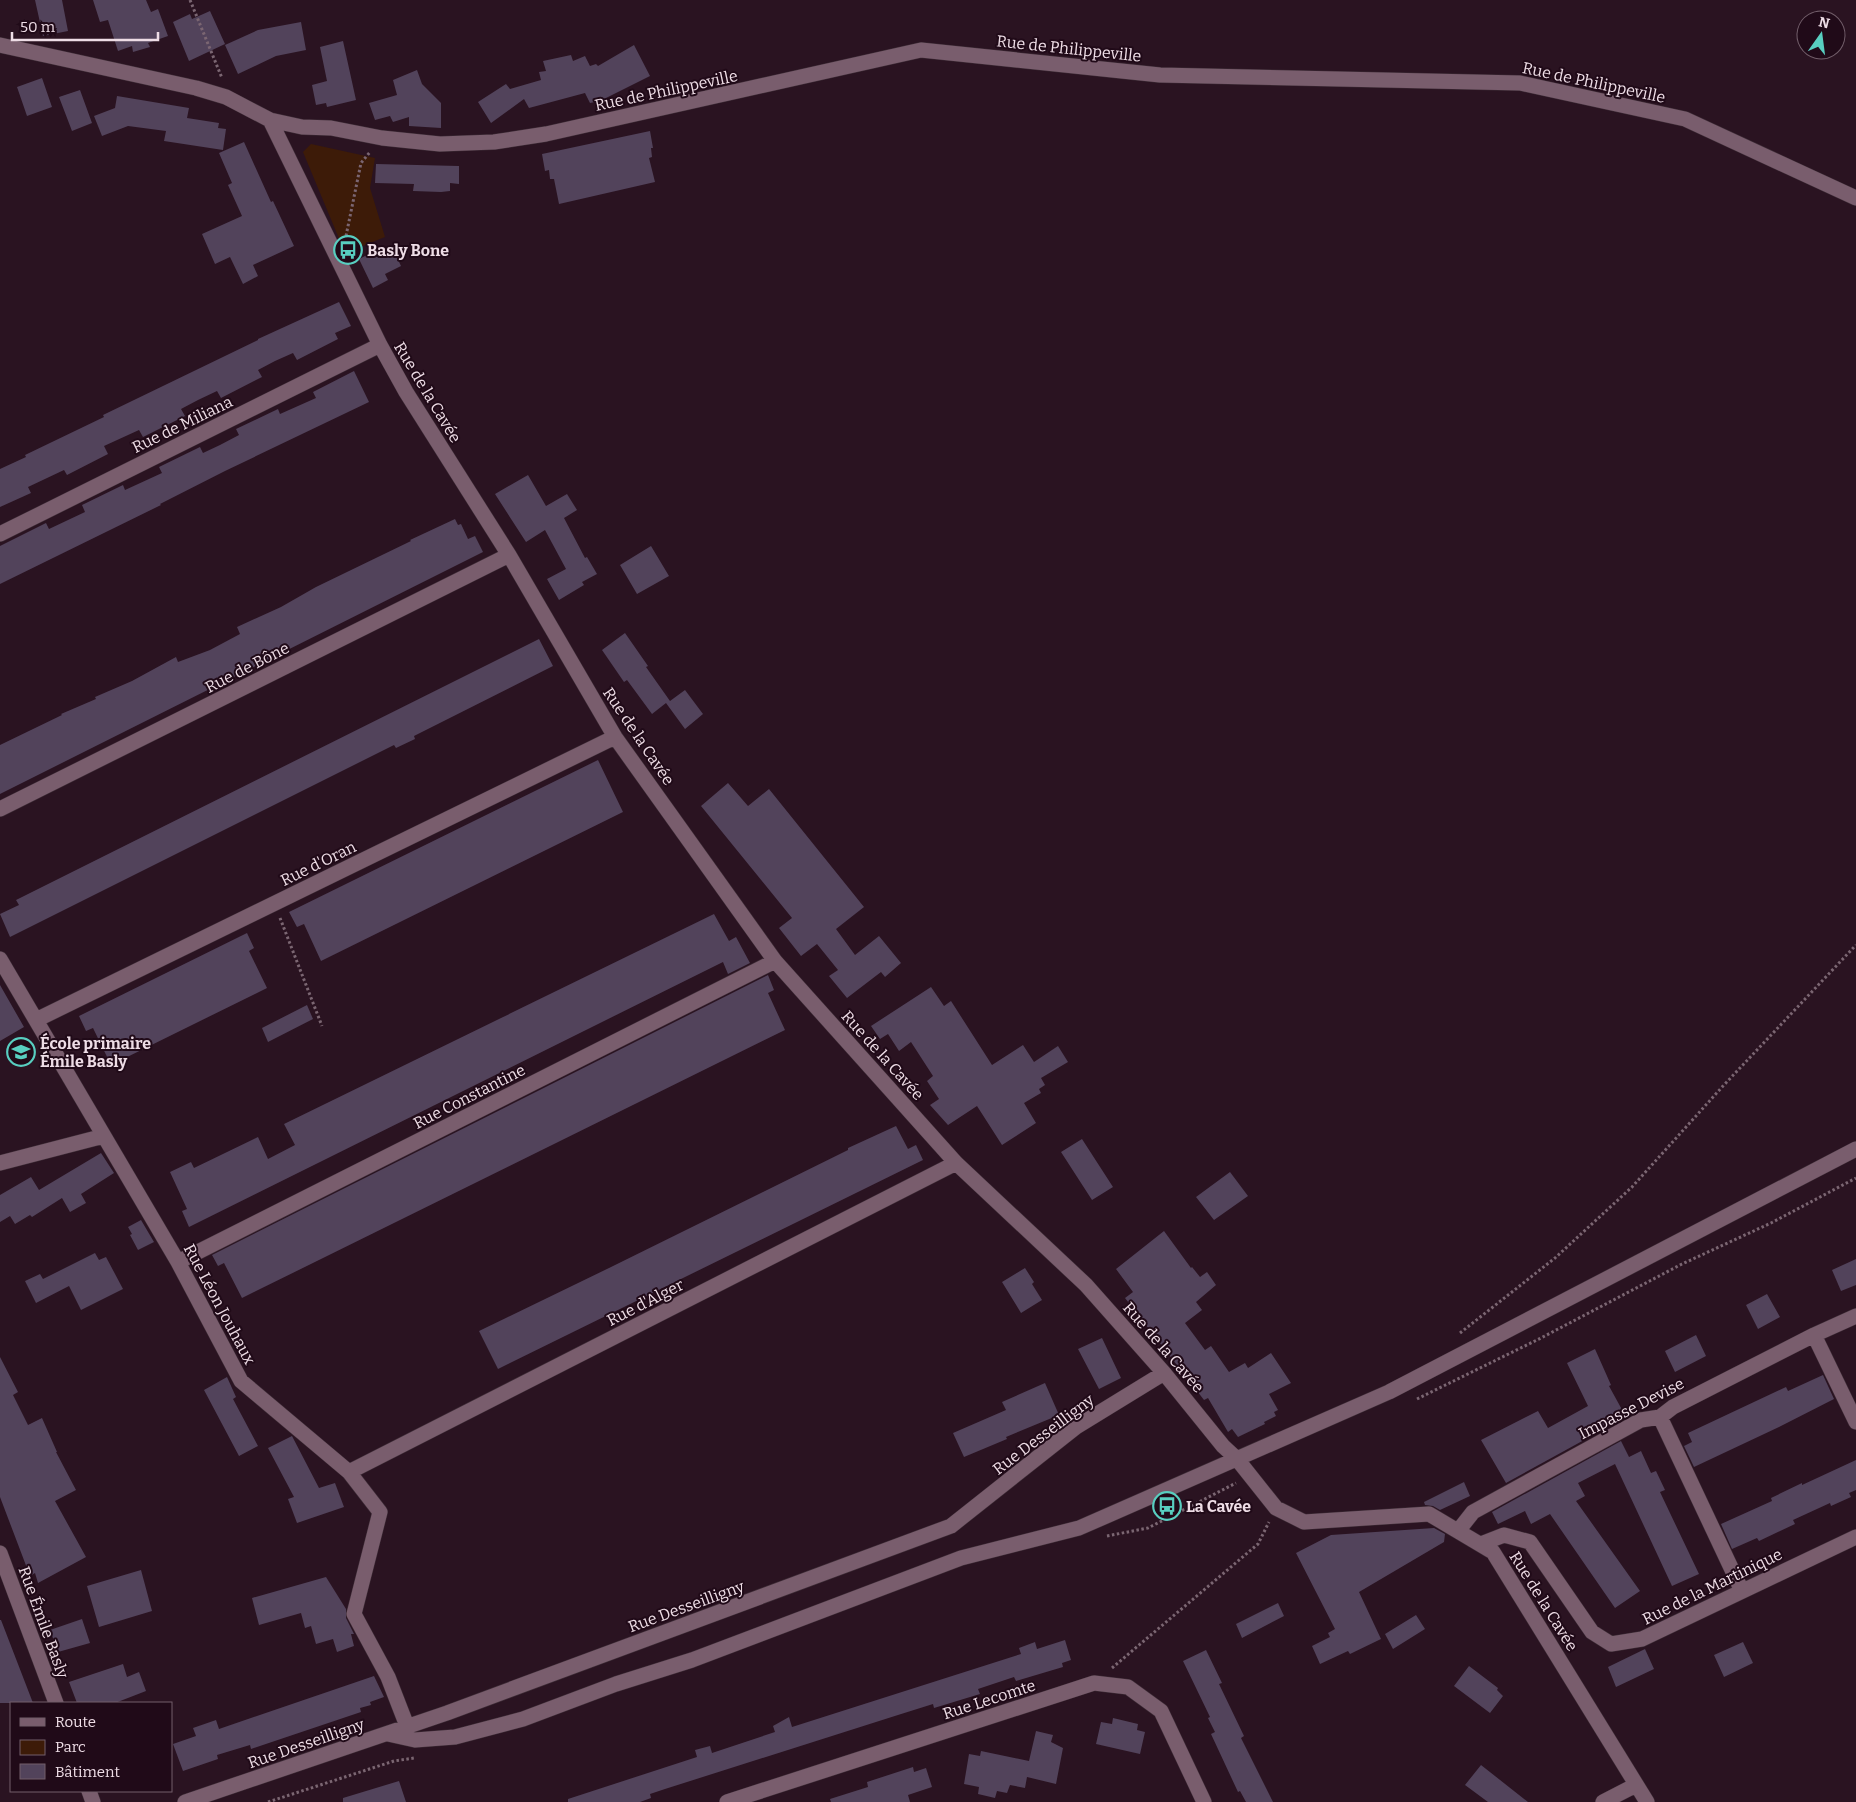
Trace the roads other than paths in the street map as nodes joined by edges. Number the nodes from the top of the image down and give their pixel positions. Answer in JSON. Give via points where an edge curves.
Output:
{"nodes":[{"id":1,"x":0,"y":45,"type":"edge"},
{"id":2,"x":270,"y":120,"type":"junction"},
{"id":3,"x":1856,"y":198,"type":"edge"},
{"id":4,"x":380,"y":345,"type":"junction"},
{"id":5,"x":0,"y":534,"type":"edge"},
{"id":6,"x":509,"y":555,"type":"junction"},
{"id":7,"x":615,"y":737,"type":"junction"},
{"id":8,"x":0,"y":809,"type":"edge"},
{"id":9,"x":0,"y":959,"type":"edge"},
{"id":10,"x":775,"y":961,"type":"junction"},
{"id":11,"x":36,"y":1020,"type":"junction"},
{"id":12,"x":104,"y":1136,"type":"junction"},
{"id":13,"x":1856,"y":1149,"type":"edge"},
{"id":14,"x":0,"y":1163,"type":"edge"},
{"id":15,"x":956,"y":1163,"type":"junction"},
{"id":16,"x":178,"y":1262,"type":"junction"},
{"id":17,"x":1856,"y":1316,"type":"edge"},
{"id":18,"x":1814,"y":1335,"type":"junction"},
{"id":19,"x":1164,"y":1373,"type":"junction"},
{"id":20,"x":1660,"y":1417,"type":"junction"},
{"id":21,"x":1856,"y":1422,"type":"edge"},
{"id":22,"x":1237,"y":1459,"type":"junction"},
{"id":23,"x":349,"y":1472,"type":"junction"},
{"id":24,"x":1458,"y":1531,"type":"junction"},
{"id":25,"x":1856,"y":1537,"type":"edge"},
{"id":26,"x":1481,"y":1544,"type":"junction"},
{"id":27,"x":0,"y":1554,"type":"edge"},
{"id":28,"x":1742,"y":1591,"type":"junction"},
{"id":29,"x":56,"y":1702,"type":"edge"},
{"id":30,"x":407,"y":1726,"type":"junction"},
{"id":31,"x":388,"y":1734,"type":"junction"},
{"id":32,"x":1636,"y":1785,"type":"junction"},
{"id":33,"x":185,"y":1802,"type":"edge"},
{"id":34,"x":727,"y":1802,"type":"edge"},
{"id":35,"x":1204,"y":1802,"type":"edge"},
{"id":36,"x":1603,"y":1802,"type":"edge"},
{"id":37,"x":1647,"y":1802,"type":"edge"}],
"edges":[{"from":1,"to":2,"type":"street","name":"Rue de Philippeville","via":[[196,88],[226,97]]},
{"from":2,"to":3,"type":"street","name":"Rue de Philippeville","via":[[440,144],[494,142],[546,134],[922,50],[1160,75],[1520,83],[1685,119]]},
{"from":2,"to":4,"type":"street","name":"Rue de la Cavée"},
{"from":4,"to":5,"type":"street","name":"Rue de Miliana"},
{"from":4,"to":6,"type":"street","name":"Rue de la Cavée"},
{"from":6,"to":7,"type":"street","name":"Rue de la Cavée"},
{"from":6,"to":8,"type":"street","name":"Rue de Bône"},
{"from":7,"to":10,"type":"street","name":"Rue de la Cavée"},
{"from":7,"to":11,"type":"street","name":"Rue d'Oran"},
{"from":9,"to":11,"type":"street","name":"Rue Léon Jouhaux"},
{"from":10,"to":15,"type":"street","name":"Rue de la Cavée"},
{"from":10,"to":16,"type":"street","name":"Rue Constantine"},
{"from":11,"to":12,"type":"street","name":"Rue Léon Jouhaux"},
{"from":12,"to":14,"type":"street"},
{"from":12,"to":16,"type":"street","name":"Rue Léon Jouhaux"},
{"from":13,"to":22,"type":"street","via":[[1389,1392]]},
{"from":15,"to":19,"type":"street","name":"Rue de la Cavée","via":[[1086,1284]]},
{"from":15,"to":23,"type":"street","name":"Rue d'Alger"},
{"from":16,"to":23,"type":"street","name":"Rue Léon Jouhaux","via":[[241,1381]]},
{"from":17,"to":18,"type":"street","name":"Impasse Devise"},
{"from":18,"to":20,"type":"street","name":"Impasse Devise","via":[[1672,1407]]},
{"from":18,"to":21,"type":"street"},
{"from":19,"to":22,"type":"street","name":"Rue de la Cavée"},
{"from":19,"to":30,"type":"street","name":"Rue Desseilligny","via":[[1076,1427],[950,1526]]},
{"from":20,"to":24,"type":"street","name":"Impasse Devise","via":[[1641,1420],[1473,1512]]},
{"from":20,"to":28,"type":"street"},
{"from":22,"to":24,"type":"street","name":"Rue de la Cavée","via":[[1276,1508],[1304,1522],[1429,1514]]},
{"from":22,"to":31,"type":"street","via":[[1079,1528],[961,1558],[692,1660],[523,1719],[455,1736],[415,1740]]},
{"from":23,"to":30,"type":"street","name":"Rue Léon Jouhaux","via":[[380,1512],[354,1614],[388,1677]]},
{"from":24,"to":26,"type":"street","name":"Rue de la Cavée"},
{"from":25,"to":28,"type":"street","name":"Rue de la Martinique"},
{"from":26,"to":28,"type":"street","name":"Rue de la Martinique","via":[[1504,1536],[1530,1542],[1592,1632],[1611,1644],[1642,1639]]},
{"from":26,"to":32,"type":"street","name":"Rue de la Cavée","via":[[1493,1552]]},
{"from":27,"to":29,"type":"street","name":"Rue Émile Basly"},
{"from":30,"to":31,"type":"street","name":"Rue Desseilligny"},
{"from":31,"to":33,"type":"street","name":"Rue Desseilligny"},
{"from":32,"to":36,"type":"street"},
{"from":32,"to":37,"type":"street","name":"Rue de la Cavée"},
{"from":34,"to":35,"type":"street","name":"Rue Lecomte","via":[[1094,1683],[1128,1687],[1161,1711]]}]}
